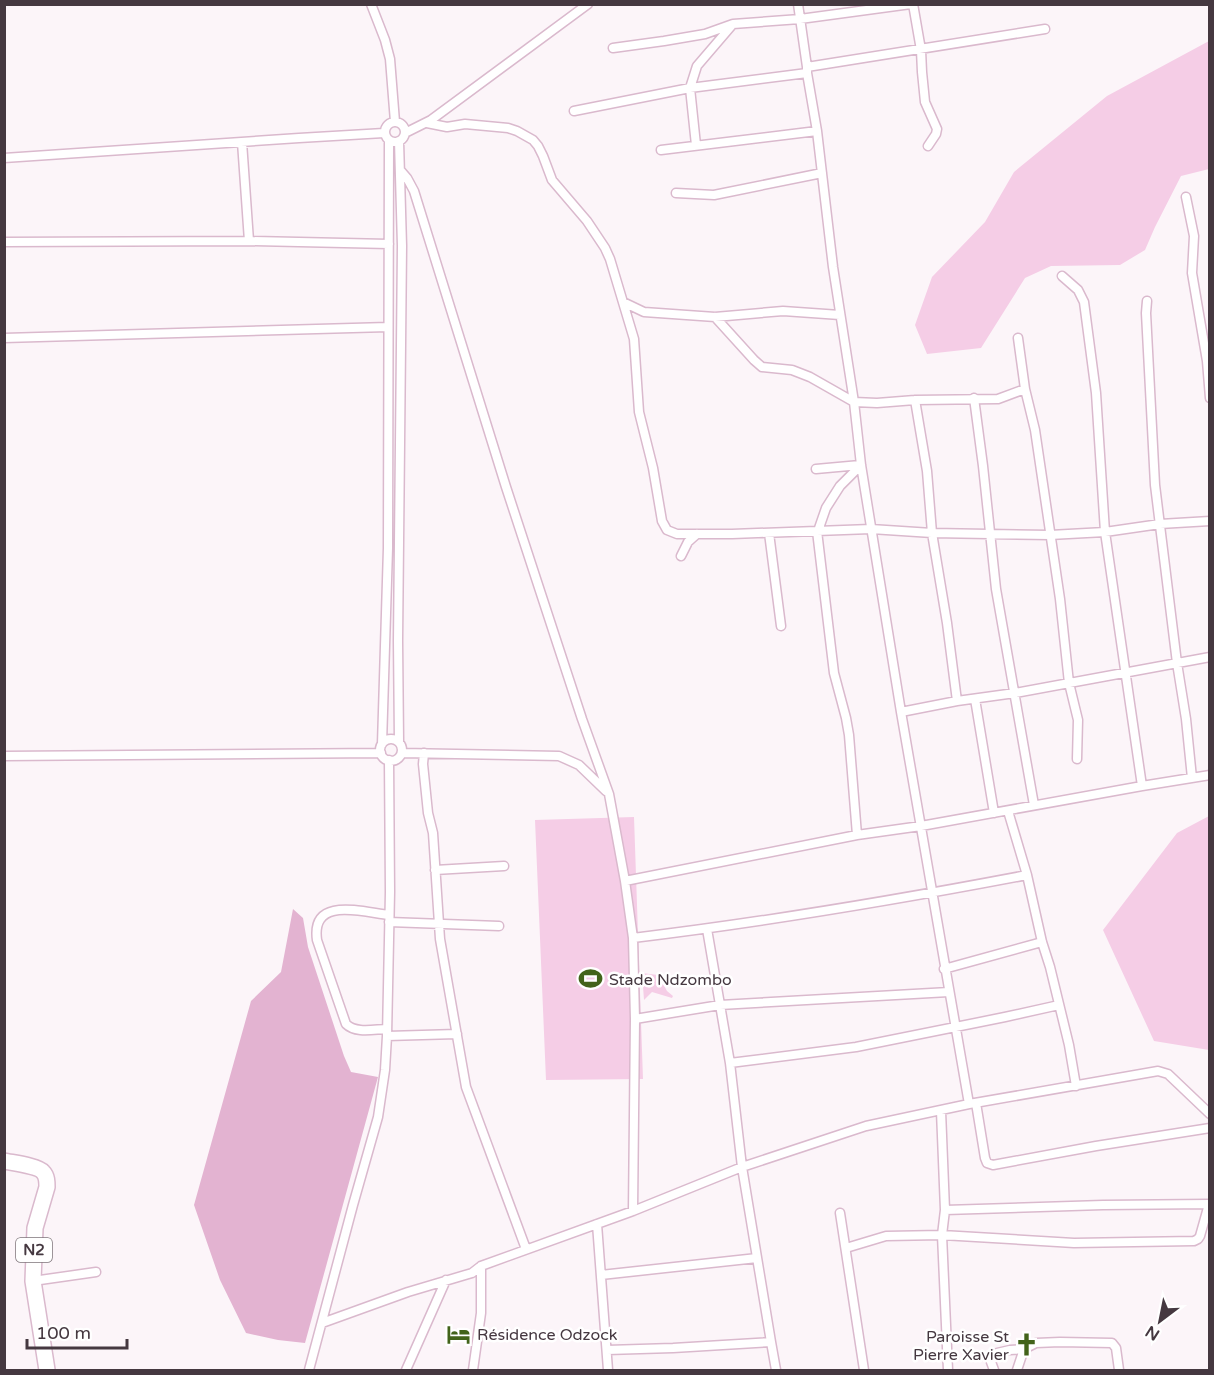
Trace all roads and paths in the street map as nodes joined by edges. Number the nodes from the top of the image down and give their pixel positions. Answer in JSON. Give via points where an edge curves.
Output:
{"nodes":[{"id":1,"x":371,"y":4,"type":"edge"},
{"id":2,"x":588,"y":4,"type":"edge"},
{"id":3,"x":798,"y":4,"type":"edge"},
{"id":4,"x":912,"y":4,"type":"edge"},
{"id":5,"x":800,"y":19,"type":"junction"},
{"id":6,"x":733,"y":24,"type":"junction"},
{"id":7,"x":1045,"y":29,"type":"dead end"},
{"id":8,"x":613,"y":48,"type":"dead end"},
{"id":9,"x":921,"y":50,"type":"junction"},
{"id":10,"x":807,"y":70,"type":"junction"},
{"id":11,"x":690,"y":88,"type":"junction"},
{"id":12,"x":574,"y":111,"type":"dead end"},
{"id":13,"x":395,"y":122,"type":"junction"},
{"id":14,"x":427,"y":123,"type":"junction"},
{"id":15,"x":817,"y":131,"type":"junction"},
{"id":16,"x":405,"y":133,"type":"junction"},
{"id":17,"x":387,"y":137,"type":"junction"},
{"id":18,"x":399,"y":141,"type":"junction"},
{"id":19,"x":242,"y":142,"type":"junction"},
{"id":20,"x":696,"y":145,"type":"junction"},
{"id":21,"x":928,"y":146,"type":"dead end"},
{"id":22,"x":661,"y":150,"type":"dead end"},
{"id":23,"x":4,"y":158,"type":"edge"},
{"id":24,"x":400,"y":171,"type":"junction"},
{"id":25,"x":822,"y":173,"type":"junction"},
{"id":26,"x":678,"y":196,"type":"dead end"},
{"id":27,"x":1186,"y":198,"type":"dead end"},
{"id":28,"x":249,"y":241,"type":"junction"},
{"id":29,"x":4,"y":242,"type":"edge"},
{"id":30,"x":389,"y":244,"type":"junction"},
{"id":31,"x":1062,"y":276,"type":"dead end"},
{"id":32,"x":1147,"y":301,"type":"dead end"},
{"id":33,"x":623,"y":302,"type":"junction"},
{"id":34,"x":840,"y":315,"type":"junction"},
{"id":35,"x":715,"y":317,"type":"junction"},
{"id":36,"x":388,"y":327,"type":"junction"},
{"id":37,"x":4,"y":338,"type":"edge"},
{"id":38,"x":1018,"y":338,"type":"dead end"},
{"id":39,"x":1025,"y":389,"type":"junction"},
{"id":40,"x":974,"y":398,"type":"junction"},
{"id":41,"x":1209,"y":398,"type":"edge"},
{"id":42,"x":915,"y":400,"type":"junction"},
{"id":43,"x":854,"y":402,"type":"junction"},
{"id":44,"x":861,"y":465,"type":"junction"},
{"id":45,"x":816,"y":469,"type":"dead end"},
{"id":46,"x":1209,"y":521,"type":"edge"},
{"id":47,"x":1160,"y":524,"type":"junction"},
{"id":48,"x":872,"y":529,"type":"junction"},
{"id":49,"x":818,"y":531,"type":"junction"},
{"id":50,"x":1105,"y":532,"type":"junction"},
{"id":51,"x":769,"y":533,"type":"junction"},
{"id":52,"x":932,"y":533,"type":"junction"},
{"id":53,"x":697,"y":534,"type":"junction"},
{"id":54,"x":991,"y":534,"type":"junction"},
{"id":55,"x":1050,"y":535,"type":"junction"},
{"id":56,"x":681,"y":556,"type":"dead end"},
{"id":57,"x":782,"y":626,"type":"dead end"},
{"id":58,"x":1209,"y":657,"type":"edge"},
{"id":59,"x":1177,"y":663,"type":"junction"},
{"id":60,"x":1126,"y":672,"type":"junction"},
{"id":61,"x":1069,"y":682,"type":"junction"},
{"id":62,"x":1015,"y":693,"type":"junction"},
{"id":63,"x":975,"y":699,"type":"junction"},
{"id":64,"x":957,"y":701,"type":"junction"},
{"id":65,"x":901,"y":712,"type":"junction"},
{"id":66,"x":399,"y":742,"type":"junction"},
{"id":67,"x":382,"y":748,"type":"junction"},
{"id":68,"x":402,"y":753,"type":"junction"},
{"id":69,"x":424,"y":753,"type":"junction"},
{"id":70,"x":4,"y":756,"type":"edge"},
{"id":71,"x":1077,"y":759,"type":"dead end"},
{"id":72,"x":389,"y":760,"type":"junction"},
{"id":73,"x":1209,"y":775,"type":"edge"},
{"id":74,"x":1192,"y":778,"type":"junction"},
{"id":75,"x":1142,"y":786,"type":"junction"},
{"id":76,"x":609,"y":794,"type":"junction"},
{"id":77,"x":1034,"y":805,"type":"junction"},
{"id":78,"x":1008,"y":811,"type":"junction"},
{"id":79,"x":994,"y":813,"type":"junction"},
{"id":80,"x":921,"y":826,"type":"junction"},
{"id":81,"x":857,"y":835,"type":"junction"},
{"id":82,"x":504,"y":866,"type":"dead end"},
{"id":83,"x":435,"y":870,"type":"junction"},
{"id":84,"x":1027,"y":874,"type":"junction"},
{"id":85,"x":625,"y":881,"type":"junction"},
{"id":86,"x":932,"y":893,"type":"junction"},
{"id":87,"x":389,"y":919,"type":"junction"},
{"id":88,"x":439,"y":923,"type":"junction"},
{"id":89,"x":499,"y":926,"type":"dead end"},
{"id":90,"x":707,"y":929,"type":"junction"},
{"id":91,"x":633,"y":938,"type":"junction"},
{"id":92,"x":1042,"y":942,"type":"junction"},
{"id":93,"x":944,"y":969,"type":"junction"},
{"id":94,"x":949,"y":992,"type":"junction"},
{"id":95,"x":720,"y":1005,"type":"junction"},
{"id":96,"x":1059,"y":1005,"type":"junction"},
{"id":97,"x":635,"y":1019,"type":"junction"},
{"id":98,"x":955,"y":1027,"type":"junction"},
{"id":99,"x":387,"y":1032,"type":"junction"},
{"id":100,"x":457,"y":1034,"type":"junction"},
{"id":101,"x":730,"y":1063,"type":"junction"},
{"id":102,"x":1076,"y":1086,"type":"junction"},
{"id":103,"x":972,"y":1103,"type":"junction"},
{"id":104,"x":941,"y":1111,"type":"junction"},
{"id":105,"x":1209,"y":1114,"type":"edge"},
{"id":106,"x":1209,"y":1128,"type":"edge"},
{"id":107,"x":4,"y":1161,"type":"edge"},
{"id":108,"x":742,"y":1167,"type":"junction"},
{"id":109,"x":1209,"y":1204,"type":"edge"},
{"id":110,"x":633,"y":1210,"type":"junction"},
{"id":111,"x":945,"y":1210,"type":"junction"},
{"id":112,"x":840,"y":1213,"type":"dead end"},
{"id":113,"x":597,"y":1224,"type":"junction"},
{"id":114,"x":942,"y":1235,"type":"junction"},
{"id":115,"x":846,"y":1248,"type":"junction"},
{"id":116,"x":526,"y":1249,"type":"junction"},
{"id":117,"x":757,"y":1258,"type":"junction"},
{"id":118,"x":481,"y":1266,"type":"junction"},
{"id":119,"x":96,"y":1272,"type":"dead end"},
{"id":120,"x":601,"y":1275,"type":"junction"},
{"id":121,"x":446,"y":1280,"type":"junction"},
{"id":122,"x":33,"y":1281,"type":"junction"},
{"id":123,"x":322,"y":1323,"type":"junction"},
{"id":124,"x":771,"y":1342,"type":"junction"},
{"id":125,"x":1024,"y":1348,"type":"junction"},
{"id":126,"x":607,"y":1350,"type":"junction"},
{"id":127,"x":47,"y":1371,"type":"edge"},
{"id":128,"x":309,"y":1371,"type":"edge"},
{"id":129,"x":406,"y":1371,"type":"edge"},
{"id":130,"x":473,"y":1371,"type":"edge"},
{"id":131,"x":608,"y":1371,"type":"edge"},
{"id":132,"x":776,"y":1371,"type":"edge"},
{"id":133,"x":864,"y":1371,"type":"edge"},
{"id":134,"x":948,"y":1371,"type":"edge"},
{"id":135,"x":994,"y":1371,"type":"edge"},
{"id":136,"x":1017,"y":1371,"type":"edge"},
{"id":137,"x":1119,"y":1371,"type":"edge"}],
"edges":[{"from":1,"to":13,"type":"street","via":[[390,60]]},
{"from":2,"to":14,"type":"street"},
{"from":3,"to":5,"type":"street"},
{"from":4,"to":5,"type":"street"},
{"from":4,"to":9,"type":"street"},
{"from":5,"to":6,"type":"street"},
{"from":5,"to":10,"type":"street"},
{"from":6,"to":8,"type":"street","via":[[705,34]]},
{"from":6,"to":11,"type":"street","via":[[697,66]]},
{"from":7,"to":9,"type":"street"},
{"from":9,"to":10,"type":"street"},
{"from":9,"to":21,"type":"street","via":[[925,102],[937,129]]},
{"from":10,"to":11,"type":"street"},
{"from":10,"to":15,"type":"street"},
{"from":11,"to":12,"type":"street"},
{"from":11,"to":20,"type":"street"},
{"from":13,"to":16,"type":"street","via":[[401,124]]},
{"from":13,"to":17,"type":"street","via":[[387,125]]},
{"from":14,"to":16,"type":"street"},
{"from":14,"to":33,"type":"street","via":[[508,128],[532,140],[552,180],[605,248]]},
{"from":15,"to":20,"type":"street"},
{"from":15,"to":25,"type":"street"},
{"from":16,"to":18,"type":"street"},
{"from":17,"to":18,"type":"street"},
{"from":17,"to":19,"type":"street"},
{"from":17,"to":30,"type":"street"},
{"from":18,"to":24,"type":"street"},
{"from":19,"to":23,"type":"street"},
{"from":19,"to":28,"type":"street"},
{"from":20,"to":22,"type":"street"},
{"from":24,"to":66,"type":"street"},
{"from":24,"to":76,"type":"street","via":[[414,191],[556,642]]},
{"from":25,"to":26,"type":"street","via":[[714,195]]},
{"from":25,"to":34,"type":"street"},
{"from":27,"to":41,"type":"street","via":[[1194,236],[1192,273]]},
{"from":28,"to":29,"type":"street"},
{"from":28,"to":30,"type":"street"},
{"from":30,"to":36,"type":"street"},
{"from":31,"to":50,"type":"street","via":[[1078,290],[1083,302],[1096,393]]},
{"from":32,"to":47,"type":"street"},
{"from":33,"to":35,"type":"street","via":[[644,312]]},
{"from":33,"to":53,"type":"street","via":[[635,343],[639,412],[662,521],[672,532]]},
{"from":34,"to":35,"type":"street","via":[[783,311]]},
{"from":34,"to":43,"type":"street"},
{"from":35,"to":43,"type":"street","via":[[762,367],[792,370]]},
{"from":36,"to":37,"type":"street"},
{"from":36,"to":67,"type":"street","via":[[388,548]]},
{"from":38,"to":39,"type":"street"},
{"from":39,"to":40,"type":"street","via":[[998,399]]},
{"from":39,"to":55,"type":"street"},
{"from":40,"to":42,"type":"street"},
{"from":40,"to":54,"type":"street"},
{"from":42,"to":43,"type":"street"},
{"from":42,"to":52,"type":"street"},
{"from":43,"to":44,"type":"street"},
{"from":44,"to":45,"type":"street"},
{"from":44,"to":48,"type":"street"},
{"from":44,"to":49,"type":"street","via":[[840,486]]},
{"from":46,"to":47,"type":"street"},
{"from":47,"to":50,"type":"street"},
{"from":47,"to":59,"type":"street"},
{"from":48,"to":49,"type":"street"},
{"from":48,"to":52,"type":"street"},
{"from":48,"to":65,"type":"street"},
{"from":49,"to":51,"type":"street"},
{"from":49,"to":81,"type":"street","via":[[834,673],[849,735]]},
{"from":50,"to":55,"type":"street"},
{"from":50,"to":60,"type":"street"},
{"from":51,"to":53,"type":"street"},
{"from":51,"to":57,"type":"street"},
{"from":52,"to":54,"type":"street"},
{"from":52,"to":64,"type":"street"},
{"from":53,"to":56,"type":"street"},
{"from":54,"to":55,"type":"street"},
{"from":54,"to":62,"type":"street","via":[[996,589]]},
{"from":55,"to":61,"type":"street"},
{"from":58,"to":59,"type":"street"},
{"from":59,"to":60,"type":"street"},
{"from":59,"to":74,"type":"street"},
{"from":60,"to":61,"type":"street"},
{"from":60,"to":75,"type":"street"},
{"from":61,"to":62,"type":"street"},
{"from":61,"to":71,"type":"street","via":[[1078,720]]},
{"from":62,"to":63,"type":"street"},
{"from":62,"to":77,"type":"street"},
{"from":63,"to":64,"type":"street"},
{"from":63,"to":79,"type":"street"},
{"from":64,"to":65,"type":"street"},
{"from":65,"to":80,"type":"street"},
{"from":66,"to":67,"type":"street","via":[[390,739]]},
{"from":66,"to":68,"type":"street"},
{"from":67,"to":70,"type":"street"},
{"from":67,"to":72,"type":"street"},
{"from":68,"to":69,"type":"street"},
{"from":68,"to":72,"type":"street"},
{"from":69,"to":76,"type":"street","via":[[559,756],[579,765]]},
{"from":69,"to":83,"type":"street"},
{"from":72,"to":87,"type":"street"},
{"from":73,"to":74,"type":"street"},
{"from":74,"to":75,"type":"street"},
{"from":75,"to":77,"type":"street"},
{"from":76,"to":85,"type":"street"},
{"from":77,"to":78,"type":"street"},
{"from":78,"to":79,"type":"street"},
{"from":78,"to":84,"type":"street"},
{"from":79,"to":80,"type":"street"},
{"from":80,"to":81,"type":"street"},
{"from":80,"to":86,"type":"street"},
{"from":81,"to":85,"type":"street"},
{"from":82,"to":83,"type":"street"},
{"from":83,"to":88,"type":"street"},
{"from":84,"to":86,"type":"street"},
{"from":84,"to":92,"type":"street"},
{"from":85,"to":91,"type":"street"},
{"from":86,"to":90,"type":"street"},
{"from":86,"to":93,"type":"street"},
{"from":87,"to":88,"type":"street"},
{"from":87,"to":99,"type":"street"},
{"from":87,"to":99,"type":"street","via":[[334,910],[320,919],[315,932],[346,1024],[350,1029]]},
{"from":88,"to":89,"type":"street"},
{"from":88,"to":100,"type":"street"},
{"from":90,"to":91,"type":"street"},
{"from":90,"to":95,"type":"street"},
{"from":91,"to":97,"type":"street"},
{"from":92,"to":93,"type":"street"},
{"from":92,"to":96,"type":"street"},
{"from":93,"to":94,"type":"street"},
{"from":94,"to":95,"type":"street"},
{"from":94,"to":98,"type":"street"},
{"from":95,"to":97,"type":"street"},
{"from":95,"to":101,"type":"street"},
{"from":96,"to":98,"type":"street"},
{"from":96,"to":102,"type":"street"},
{"from":97,"to":110,"type":"street"},
{"from":98,"to":101,"type":"street","via":[[856,1047]]},
{"from":98,"to":103,"type":"street"},
{"from":99,"to":100,"type":"street"},
{"from":99,"to":123,"type":"street","via":[[378,1117]]},
{"from":100,"to":116,"type":"street","via":[[469,1098]]},
{"from":101,"to":108,"type":"street"},
{"from":102,"to":103,"type":"street"},
{"from":102,"to":105,"type":"street","via":[[1164,1072]]},
{"from":103,"to":104,"type":"street"},
{"from":103,"to":106,"type":"street","via":[[985,1158],[993,1165]]},
{"from":104,"to":108,"type":"street","via":[[866,1126]]},
{"from":104,"to":111,"type":"street"},
{"from":107,"to":122,"type":"highway","number":"N2","via":[[39,1169],[47,1180],[35,1228]]},
{"from":108,"to":110,"type":"street"},
{"from":108,"to":117,"type":"street"},
{"from":109,"to":111,"type":"street"},
{"from":109,"to":114,"type":"street","via":[[1200,1236],[1194,1241],[1074,1243]]},
{"from":110,"to":113,"type":"street"},
{"from":111,"to":114,"type":"street"},
{"from":112,"to":115,"type":"street"},
{"from":113,"to":116,"type":"street"},
{"from":113,"to":120,"type":"street"},
{"from":114,"to":115,"type":"street","via":[[886,1236]]},
{"from":114,"to":134,"type":"street"},
{"from":115,"to":133,"type":"street"},
{"from":116,"to":118,"type":"street"},
{"from":117,"to":120,"type":"street"},
{"from":117,"to":124,"type":"street"},
{"from":118,"to":121,"type":"street","via":[[472,1273]]},
{"from":118,"to":130,"type":"street","via":[[482,1313]]},
{"from":119,"to":122,"type":"street"},
{"from":120,"to":126,"type":"street"},
{"from":121,"to":123,"type":"street"},
{"from":121,"to":129,"type":"street"},
{"from":122,"to":127,"type":"highway","number":"N2"},
{"from":123,"to":128,"type":"street"},
{"from":124,"to":126,"type":"street"},
{"from":124,"to":132,"type":"street"},
{"from":125,"to":135,"type":"street","via":[[998,1353],[992,1362]]},
{"from":125,"to":136,"type":"street"},
{"from":125,"to":137,"type":"street","via":[[1060,1342],[1112,1343]]},
{"from":126,"to":131,"type":"street"}]}
